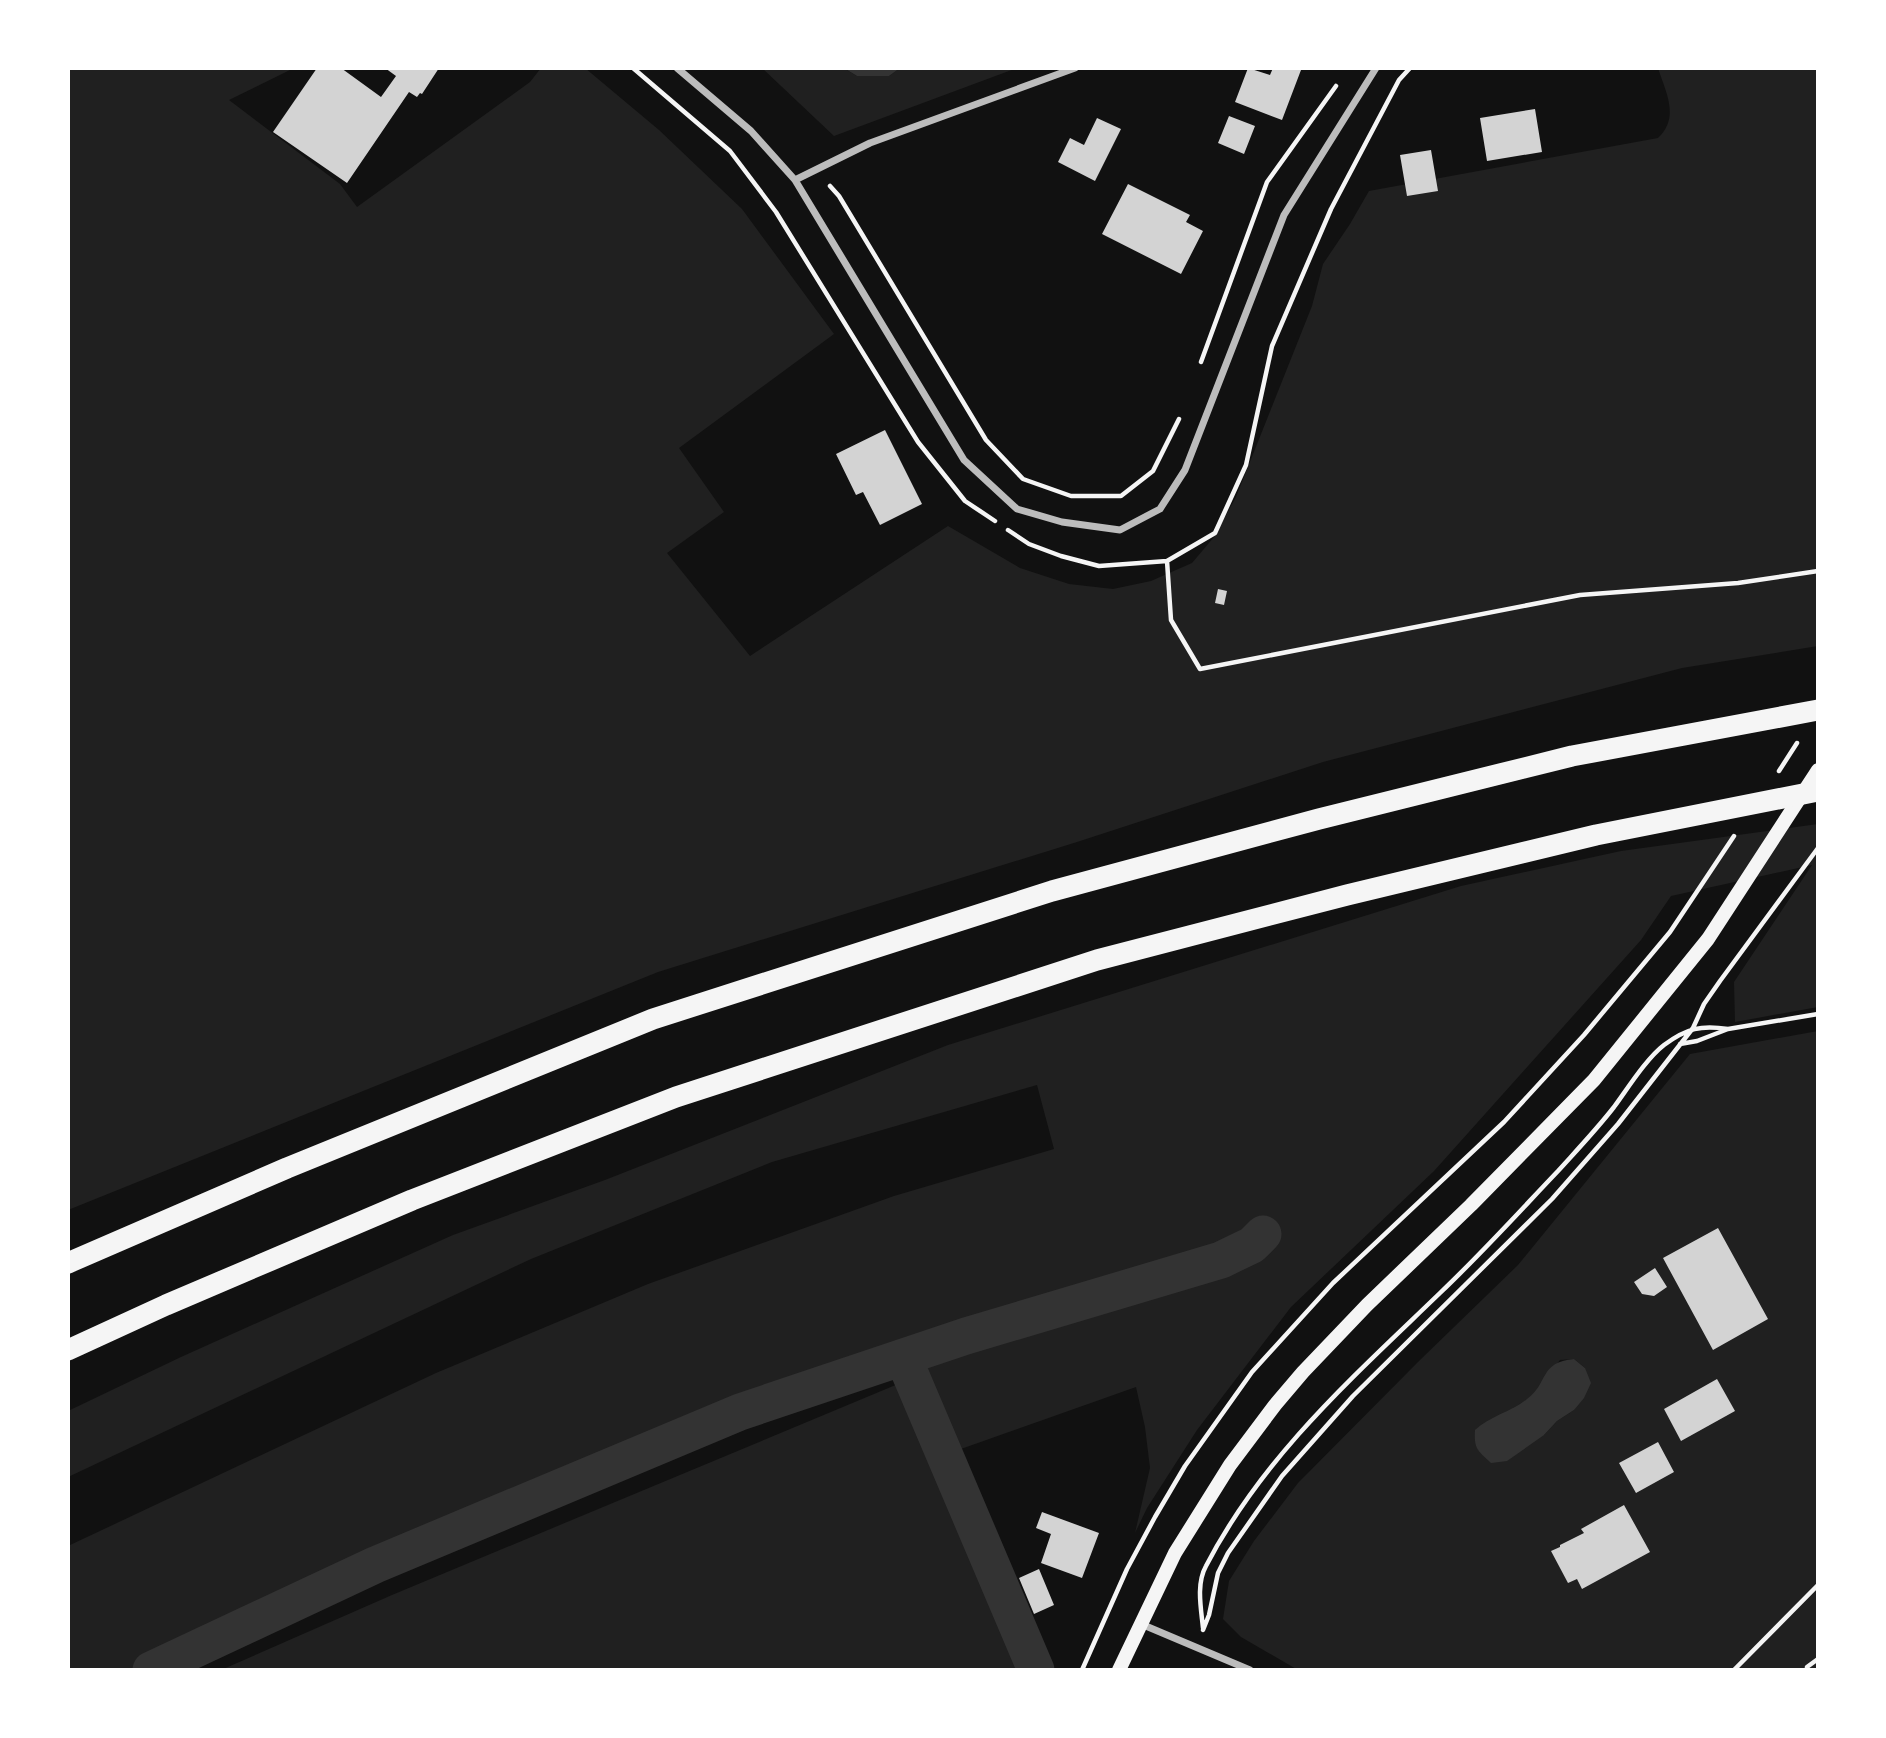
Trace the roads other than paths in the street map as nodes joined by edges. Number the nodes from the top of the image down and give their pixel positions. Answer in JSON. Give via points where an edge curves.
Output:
{"nodes":[{"id":1,"x":677,"y":68,"type":"edge"},
{"id":2,"x":1074,"y":68,"type":"edge"},
{"id":3,"x":1376,"y":68,"type":"edge"},
{"id":4,"x":795,"y":180,"type":"junction"},
{"id":5,"x":1818,"y":710,"type":"edge"},
{"id":6,"x":1818,"y":770,"type":"edge"},
{"id":7,"x":1818,"y":791,"type":"edge"},
{"id":8,"x":68,"y":1263,"type":"edge"},
{"id":9,"x":68,"y":1350,"type":"edge"},
{"id":10,"x":1141,"y":1624,"type":"junction"},
{"id":11,"x":1119,"y":1670,"type":"edge"},
{"id":12,"x":1250,"y":1670,"type":"edge"}],
"edges":[{"from":1,"to":4,"type":"street","via":[[751,131]]},
{"from":2,"to":4,"type":"street","via":[[870,143]]},
{"from":3,"to":4,"type":"street","via":[[1284,215],[1185,470],[1160,509],[1120,530],[1062,522],[1017,509],[964,460]]},
{"from":5,"to":8,"type":"highway","via":[[1572,755],[1052,891],[653,1020],[287,1168]]},
{"from":6,"to":10,"type":"main road","via":[[1708,939],[1594,1080],[1332,1340],[1275,1405],[1230,1465],[1175,1553]]},
{"from":7,"to":9,"type":"highway","via":[[1596,835],[1097,960],[676,1097],[412,1200]]},
{"from":10,"to":11,"type":"main road"},
{"from":10,"to":12,"type":"street"}]}
